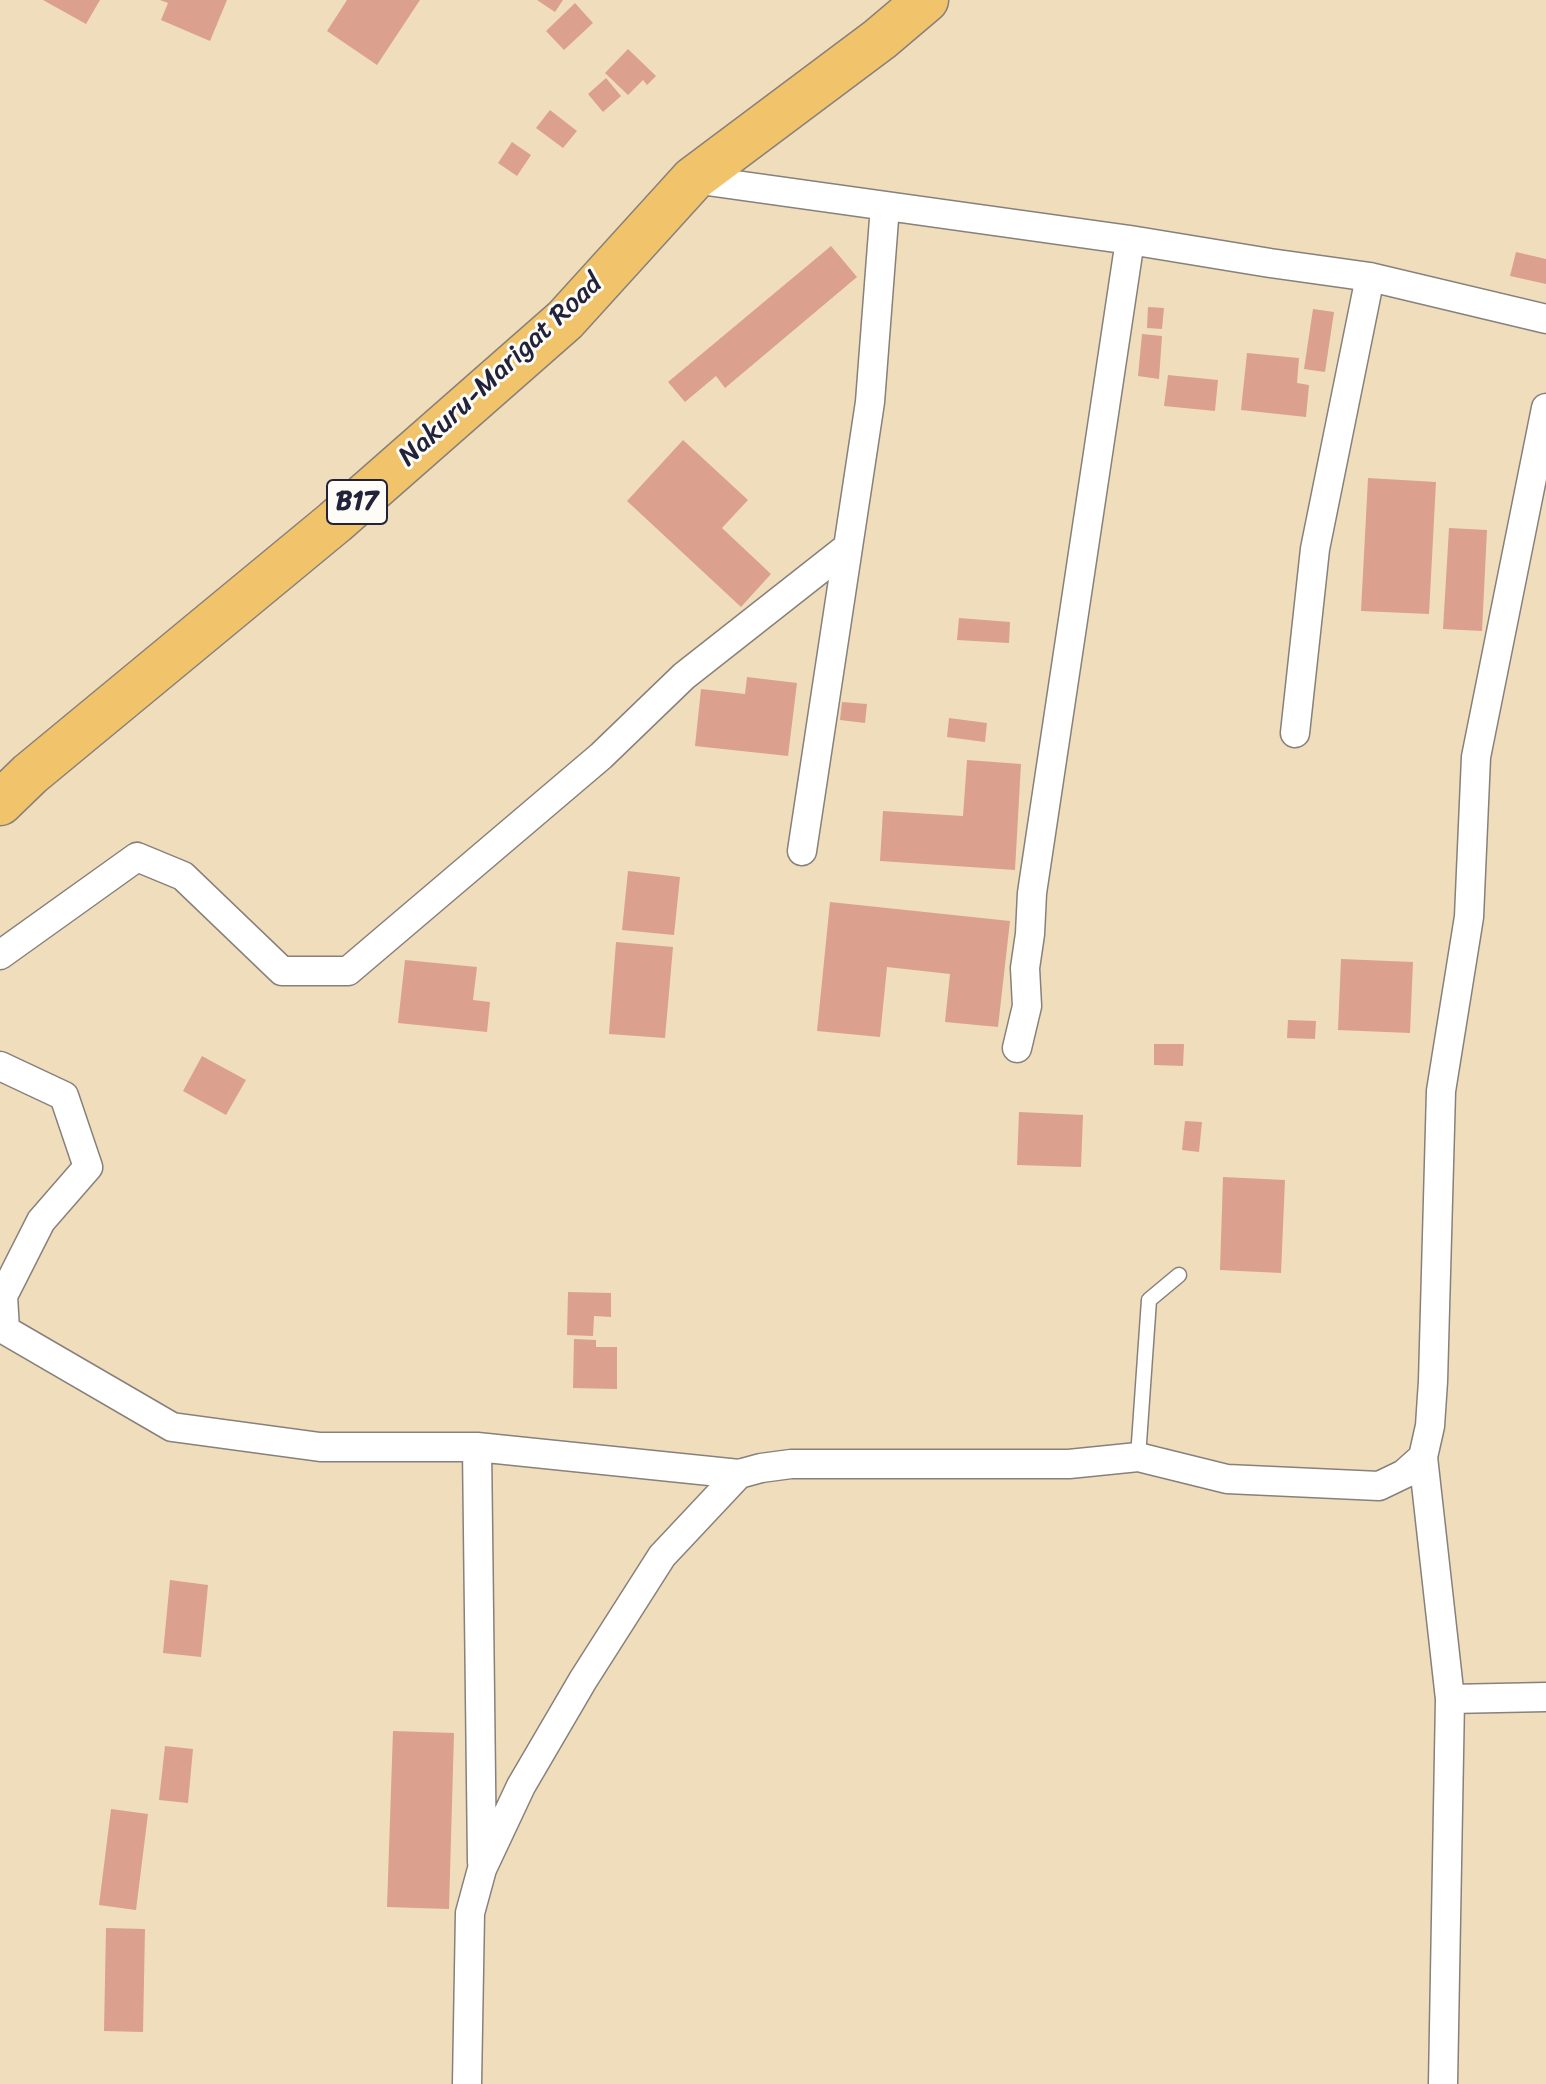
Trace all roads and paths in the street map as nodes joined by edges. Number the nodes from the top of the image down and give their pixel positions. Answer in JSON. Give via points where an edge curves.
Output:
{"nodes":[{"id":1,"x":926,"y":0,"type":"edge"},
{"id":2,"x":693,"y":179,"type":"junction"},
{"id":3,"x":885,"y":206,"type":"junction"},
{"id":4,"x":1130,"y":240,"type":"junction"},
{"id":5,"x":1370,"y":277,"type":"junction"},
{"id":6,"x":1546,"y":319,"type":"edge"},
{"id":7,"x":1546,"y":408,"type":"edge"},
{"id":8,"x":848,"y":547,"type":"junction"},
{"id":9,"x":1295,"y":733,"type":"dead end"},
{"id":10,"x":0,"y":803,"type":"edge"},
{"id":11,"x":802,"y":851,"type":"dead end"},
{"id":12,"x":0,"y":955,"type":"edge"},
{"id":13,"x":1017,"y":1048,"type":"dead end"},
{"id":14,"x":0,"y":1066,"type":"edge"},
{"id":15,"x":1179,"y":1275,"type":"dead end"},
{"id":16,"x":477,"y":1447,"type":"junction"},
{"id":17,"x":1138,"y":1457,"type":"junction"},
{"id":18,"x":1423,"y":1457,"type":"junction"},
{"id":19,"x":739,"y":1474,"type":"junction"},
{"id":20,"x":1546,"y":1697,"type":"edge"},
{"id":21,"x":1450,"y":1699,"type":"junction"},
{"id":22,"x":482,"y":1869,"type":"junction"},
{"id":23,"x":467,"y":2084,"type":"edge"},
{"id":24,"x":1443,"y":2084,"type":"edge"}],
"edges":[{"from":1,"to":2,"type":"main road","name":"Nakuru-Marigat Road","number":"B17"},
{"from":2,"to":3,"type":"street"},
{"from":2,"to":10,"type":"main road","name":"Nakuru-Marigat Road","number":"B17","via":[[565,320],[335,522]]},
{"from":3,"to":4,"type":"street"},
{"from":3,"to":8,"type":"street","via":[[870,402]]},
{"from":4,"to":5,"type":"street"},
{"from":4,"to":13,"type":"street","via":[[1032,893],[1027,1006]]},
{"from":5,"to":6,"type":"street"},
{"from":5,"to":9,"type":"street","via":[[1315,549]]},
{"from":7,"to":18,"type":"street","via":[[1476,757],[1469,917],[1441,1091],[1433,1381]]},
{"from":8,"to":11,"type":"street"},
{"from":8,"to":12,"type":"street","via":[[684,676],[601,756],[348,971],[282,971],[183,876],[137,857]]},
{"from":14,"to":16,"type":"street","via":[[64,1096],[88,1167],[41,1221],[3,1296],[5,1330],[172,1427],[320,1447]]},
{"from":15,"to":17,"type":"lane","via":[[1149,1300]]},
{"from":16,"to":19,"type":"street"},
{"from":16,"to":22,"type":"street"},
{"from":17,"to":18,"type":"street","via":[[1227,1479],[1379,1486]]},
{"from":17,"to":19,"type":"street","via":[[1069,1464],[791,1464]]},
{"from":18,"to":21,"type":"street"},
{"from":19,"to":22,"type":"street","via":[[662,1556],[521,1786]]},
{"from":20,"to":21,"type":"street"},
{"from":21,"to":24,"type":"street"},
{"from":22,"to":23,"type":"street","via":[[470,1913]]}]}
